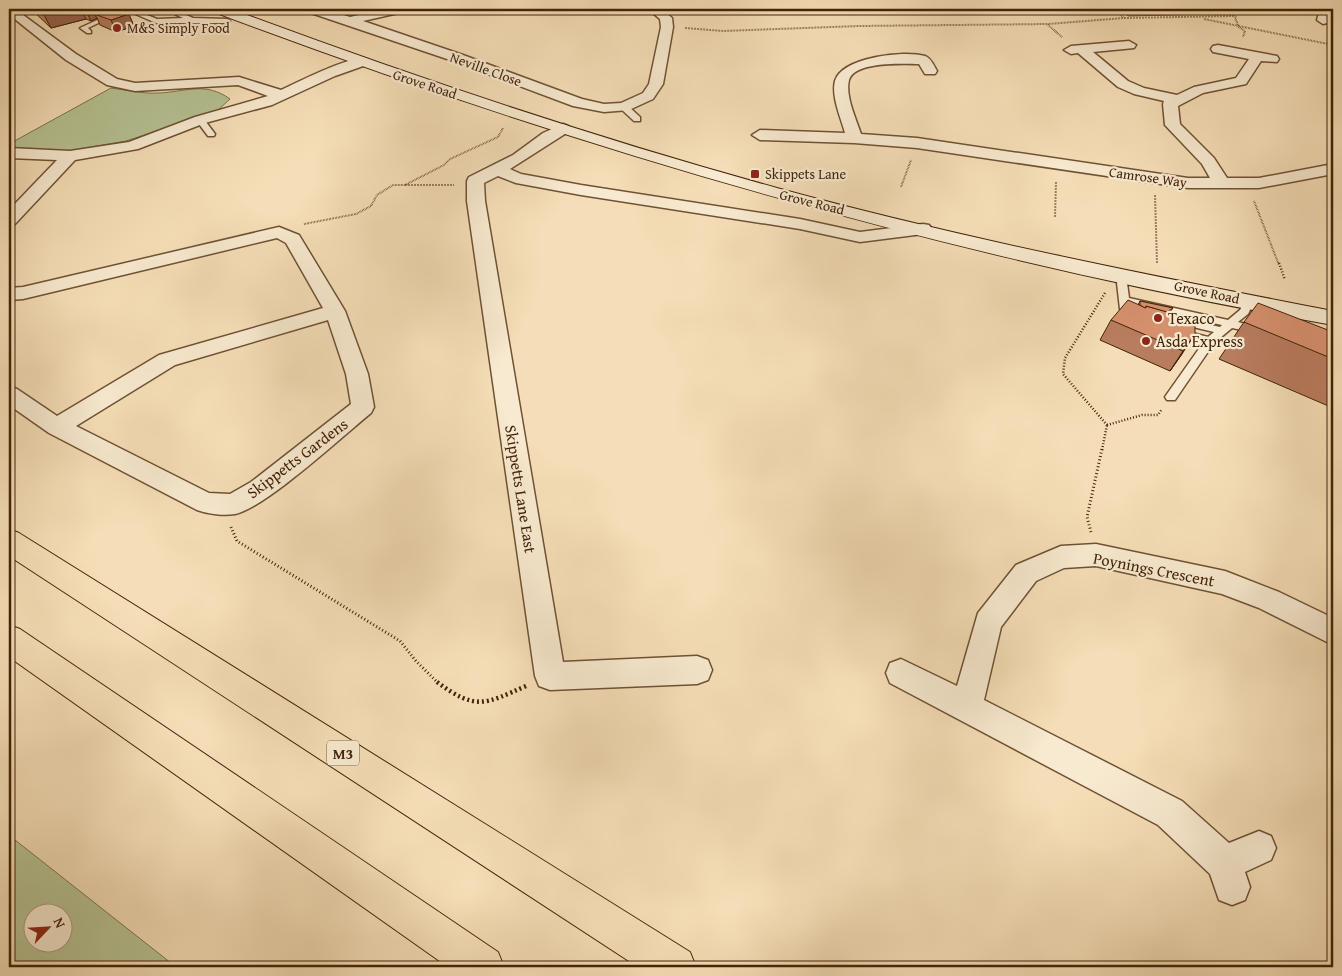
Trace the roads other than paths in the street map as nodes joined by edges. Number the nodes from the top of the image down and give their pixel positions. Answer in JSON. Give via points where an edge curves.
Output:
{"nodes":[{"id":1,"x":127,"y":9,"type":"edge"},
{"id":2,"x":166,"y":9,"type":"edge"},
{"id":3,"x":219,"y":9,"type":"edge"},
{"id":4,"x":312,"y":9,"type":"edge"},
{"id":5,"x":399,"y":9,"type":"edge"},
{"id":6,"x":654,"y":9,"type":"edge"},
{"id":7,"x":1333,"y":10,"type":"edge"},
{"id":8,"x":15,"y":13,"type":"dead end"},
{"id":9,"x":192,"y":20,"type":"junction"},
{"id":10,"x":1323,"y":20,"type":"dead end"},
{"id":11,"x":227,"y":21,"type":"dead end"},
{"id":12,"x":349,"y":22,"type":"junction"},
{"id":13,"x":90,"y":32,"type":"dead end"},
{"id":14,"x":1129,"y":45,"type":"dead end"},
{"id":15,"x":1218,"y":49,"type":"dead end"},
{"id":16,"x":354,"y":60,"type":"junction"},
{"id":17,"x":930,"y":71,"type":"dead end"},
{"id":18,"x":274,"y":93,"type":"junction"},
{"id":19,"x":1178,"y":100,"type":"junction"},
{"id":20,"x":624,"y":107,"type":"junction"},
{"id":21,"x":205,"y":118,"type":"junction"},
{"id":22,"x":637,"y":119,"type":"dead end"},
{"id":23,"x":563,"y":129,"type":"junction"},
{"id":24,"x":211,"y":134,"type":"dead end"},
{"id":25,"x":760,"y":135,"type":"dead end"},
{"id":26,"x":854,"y":138,"type":"junction"},
{"id":27,"x":9,"y":153,"type":"edge"},
{"id":28,"x":70,"y":156,"type":"junction"},
{"id":29,"x":496,"y":169,"type":"junction"},
{"id":30,"x":1333,"y":169,"type":"edge"},
{"id":31,"x":1222,"y":183,"type":"junction"},
{"id":32,"x":9,"y":220,"type":"edge"},
{"id":33,"x":922,"y":229,"type":"junction"},
{"id":34,"x":1116,"y":280,"type":"junction"},
{"id":35,"x":9,"y":294,"type":"edge"},
{"id":36,"x":1249,"y":302,"type":"junction"},
{"id":37,"x":1124,"y":304,"type":"junction"},
{"id":38,"x":335,"y":310,"type":"junction"},
{"id":39,"x":1333,"y":318,"type":"edge"},
{"id":40,"x":1130,"y":319,"type":"edge"},
{"id":41,"x":1230,"y":324,"type":"junction"},
{"id":42,"x":1166,"y":329,"type":"edge"},
{"id":43,"x":1221,"y":331,"type":"junction"},
{"id":44,"x":1267,"y":332,"type":"edge"},
{"id":45,"x":1210,"y":341,"type":"junction"},
{"id":46,"x":9,"y":394,"type":"edge"},
{"id":47,"x":1170,"y":397,"type":"road end"},
{"id":48,"x":58,"y":426,"type":"junction"},
{"id":49,"x":9,"y":541,"type":"edge"},
{"id":50,"x":1333,"y":632,"type":"edge"},
{"id":51,"x":9,"y":639,"type":"edge"},
{"id":52,"x":697,"y":670,"type":"dead end"},
{"id":53,"x":901,"y":673,"type":"dead end"},
{"id":54,"x":967,"y":706,"type":"junction"},
{"id":55,"x":1259,"y":848,"type":"dead end"},
{"id":56,"x":483,"y":967,"type":"edge"},
{"id":57,"x":675,"y":967,"type":"edge"}],
"edges":[{"from":1,"to":9,"type":"lane","via":[[156,21]]},
{"from":1,"to":13,"type":"lane","via":[[82,28]]},
{"from":2,"to":9,"type":"lane"},
{"from":3,"to":16,"type":"street","name":"Grove Road"},
{"from":4,"to":12,"type":"street","name":"Neville Close"},
{"from":5,"to":12,"type":"street"},
{"from":6,"to":20,"type":"street","via":[[666,18],[667,27],[656,84],[648,96]]},
{"from":7,"to":10,"type":"street","via":[[1326,9]]},
{"from":8,"to":18,"type":"street","via":[[71,57],[112,82],[135,87],[239,81]]},
{"from":9,"to":11,"type":"lane"},
{"from":12,"to":20,"type":"street","name":"Neville Close","via":[[578,103],[604,108]]},
{"from":14,"to":19,"type":"street","via":[[1074,50],[1123,84]]},
{"from":15,"to":19,"type":"street","via":[[1265,58],[1241,80],[1199,90]]},
{"from":16,"to":18,"type":"street","via":[[330,73]]},
{"from":16,"to":23,"type":"street","name":"Grove Road"},
{"from":17,"to":26,"type":"street","via":[[923,60],[872,62],[848,70],[842,79],[842,88]]},
{"from":18,"to":21,"type":"street","via":[[247,109]]},
{"from":19,"to":31,"type":"street","via":[[1170,104],[1173,125],[1208,161]]},
{"from":20,"to":22,"type":"lane"},
{"from":21,"to":24,"type":"lane"},
{"from":21,"to":28,"type":"street","via":[[132,146]]},
{"from":23,"to":29,"type":"street"},
{"from":23,"to":33,"type":"street","name":"Grove Road","via":[[775,193]]},
{"from":25,"to":26,"type":"street","name":"Camrose Way"},
{"from":26,"to":31,"type":"street","name":"Camrose Way","via":[[917,143],[1152,179]]},
{"from":27,"to":28,"type":"street"},
{"from":28,"to":32,"type":"street"},
{"from":29,"to":33,"type":"street","via":[[516,178],[800,224],[860,237]]},
{"from":29,"to":52,"type":"street","name":"Skippetts Lane East","via":[[475,180],[475,186],[550,676]]},
{"from":30,"to":31,"type":"street","name":"Camrose Way","via":[[1282,180]]},
{"from":33,"to":34,"type":"street","name":"Grove Road"},
{"from":34,"to":36,"type":"street","name":"Grove Road"},
{"from":34,"to":37,"type":"lane","via":[[1120,283]]},
{"from":35,"to":38,"type":"street","name":"Skippetts Gardens","via":[[279,232],[293,239]]},
{"from":36,"to":39,"type":"street","name":"Grove Road"},
{"from":36,"to":41,"type":"lane","via":[[1244,312]]},
{"from":37,"to":40,"type":"lane","via":[[1122,317]]},
{"from":37,"to":41,"type":"lane"},
{"from":37,"to":43,"type":"lane"},
{"from":38,"to":48,"type":"street","via":[[167,360]]},
{"from":38,"to":48,"type":"street","name":"Skippetts Gardens","via":[[357,374],[363,408],[260,489],[234,504],[206,503]]},
{"from":41,"to":43,"type":"lane"},
{"from":41,"to":44,"type":"lane"},
{"from":42,"to":45,"type":"lane"},
{"from":43,"to":45,"type":"lane"},
{"from":45,"to":47,"type":"lane"},
{"from":46,"to":48,"type":"street","name":"Skippetts Gardens"},
{"from":49,"to":57,"type":"highway","number":"M3"},
{"from":50,"to":54,"type":"street","name":"Poynings Crescent","via":[[1269,600],[1225,583],[1096,555],[1061,557],[1026,573],[988,622]]},
{"from":51,"to":56,"type":"highway"},
{"from":53,"to":54,"type":"street"},
{"from":54,"to":55,"type":"street","via":[[1170,813],[1228,875]]}]}
